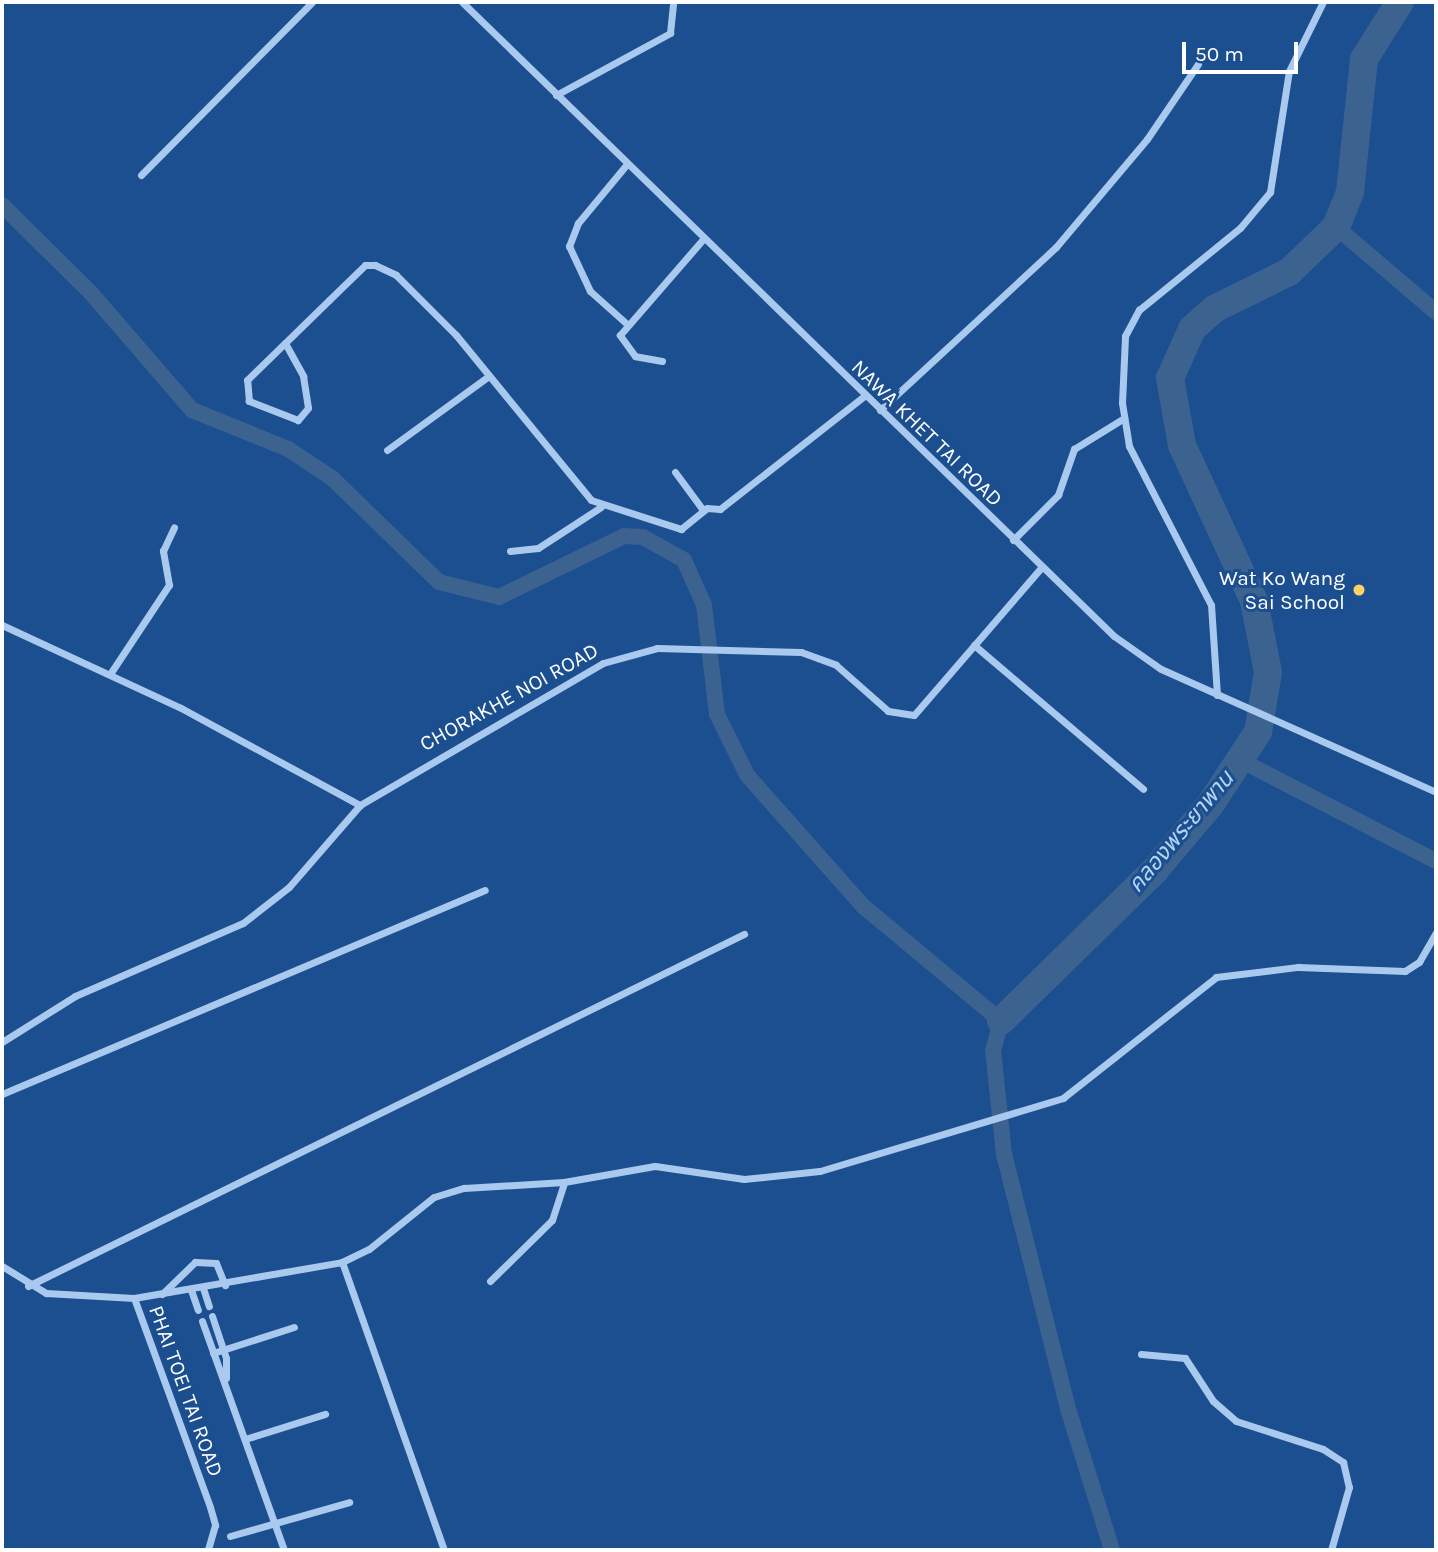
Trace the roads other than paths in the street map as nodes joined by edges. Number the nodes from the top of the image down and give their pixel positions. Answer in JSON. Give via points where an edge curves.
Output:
{"nodes":[{"id":1,"x":312,"y":2,"type":"edge"},
{"id":2,"x":462,"y":2,"type":"edge"},
{"id":3,"x":673,"y":2,"type":"edge"},
{"id":4,"x":1321,"y":3,"type":"edge"},
{"id":5,"x":1198,"y":64,"type":"dead end"},
{"id":6,"x":556,"y":95,"type":"junction"},
{"id":7,"x":627,"y":164,"type":"junction"},
{"id":8,"x":141,"y":175,"type":"dead end"},
{"id":9,"x":704,"y":238,"type":"junction"},
{"id":10,"x":628,"y":325,"type":"junction"},
{"id":11,"x":285,"y":343,"type":"junction"},
{"id":12,"x":662,"y":360,"type":"dead end"},
{"id":13,"x":489,"y":376,"type":"junction"},
{"id":14,"x":863,"y":397,"type":"junction"},
{"id":15,"x":880,"y":410,"type":"junction"},
{"id":16,"x":1124,"y":418,"type":"junction"},
{"id":17,"x":387,"y":450,"type":"dead end"},
{"id":18,"x":675,"y":472,"type":"dead end"},
{"id":19,"x":601,"y":507,"type":"junction"},
{"id":20,"x":704,"y":510,"type":"junction"},
{"id":21,"x":174,"y":527,"type":"dead end"},
{"id":22,"x":1013,"y":540,"type":"junction"},
{"id":23,"x":510,"y":551,"type":"dead end"},
{"id":24,"x":1041,"y":568,"type":"junction"},
{"id":25,"x":2,"y":625,"type":"edge"},
{"id":26,"x":974,"y":645,"type":"junction"},
{"id":27,"x":110,"y":674,"type":"junction"},
{"id":28,"x":1217,"y":695,"type":"junction"},
{"id":29,"x":1143,"y":789,"type":"dead end"},
{"id":30,"x":1436,"y":792,"type":"edge"},
{"id":31,"x":360,"y":805,"type":"junction"},
{"id":32,"x":485,"y":890,"type":"dead end"},
{"id":33,"x":1436,"y":933,"type":"edge"},
{"id":34,"x":744,"y":934,"type":"dead end"},
{"id":35,"x":2,"y":1042,"type":"edge"},
{"id":36,"x":2,"y":1094,"type":"edge"},
{"id":37,"x":564,"y":1182,"type":"junction"},
{"id":38,"x":342,"y":1262,"type":"junction"},
{"id":39,"x":2,"y":1266,"type":"edge"},
{"id":40,"x":490,"y":1281,"type":"dead end"},
{"id":41,"x":225,"y":1285,"type":"junction"},
{"id":42,"x":28,"y":1286,"type":"junction"},
{"id":43,"x":203,"y":1288,"type":"junction"},
{"id":44,"x":191,"y":1290,"type":"junction"},
{"id":45,"x":162,"y":1294,"type":"junction"},
{"id":46,"x":134,"y":1298,"type":"junction"},
{"id":47,"x":209,"y":1306,"type":"dead end"},
{"id":48,"x":198,"y":1310,"type":"dead end"},
{"id":49,"x":212,"y":1316,"type":"dead end"},
{"id":50,"x":202,"y":1321,"type":"dead end"},
{"id":51,"x":294,"y":1327,"type":"dead end"},
{"id":52,"x":224,"y":1350,"type":"junction"},
{"id":53,"x":213,"y":1353,"type":"junction"},
{"id":54,"x":1141,"y":1354,"type":"dead end"},
{"id":55,"x":226,"y":1378,"type":"junction"},
{"id":56,"x":324,"y":1414,"type":"dead end"},
{"id":57,"x":245,"y":1439,"type":"junction"},
{"id":58,"x":349,"y":1502,"type":"dead end"},
{"id":59,"x":275,"y":1525,"type":"junction"},
{"id":60,"x":230,"y":1536,"type":"dead end"},
{"id":61,"x":208,"y":1550,"type":"edge"},
{"id":62,"x":284,"y":1550,"type":"edge"},
{"id":63,"x":444,"y":1550,"type":"edge"},
{"id":64,"x":1331,"y":1550,"type":"edge"}],
"edges":[{"from":1,"to":8,"type":"street"},
{"from":2,"to":6,"type":"street","name":"NAWA KHET TAI ROAD"},
{"from":3,"to":6,"type":"street","via":[[670,33]]},
{"from":4,"to":16,"type":"street","via":[[1289,71],[1270,192],[1240,228],[1139,310],[1125,336]]},
{"from":5,"to":15,"type":"street","via":[[1147,139],[1056,247]]},
{"from":6,"to":7,"type":"street","name":"NAWA KHET TAI ROAD"},
{"from":7,"to":9,"type":"street","name":"NAWA KHET TAI ROAD"},
{"from":7,"to":10,"type":"street","via":[[578,223],[569,246],[590,291]]},
{"from":9,"to":10,"type":"street"},
{"from":9,"to":14,"type":"street","name":"NAWA KHET TAI ROAD"},
{"from":10,"to":12,"type":"street","via":[[620,335],[622,343],[641,360]]},
{"from":11,"to":11,"type":"street","via":[[303,376],[308,408],[298,421],[246,397],[247,380]]},
{"from":11,"to":13,"type":"street","via":[[370,263],[409,286]]},
{"from":13,"to":17,"type":"street"},
{"from":13,"to":19,"type":"street"},
{"from":14,"to":15,"type":"street","name":"NAWA KHET TAI ROAD"},
{"from":14,"to":20,"type":"street","via":[[720,509]]},
{"from":15,"to":22,"type":"street","name":"NAWA KHET TAI ROAD"},
{"from":16,"to":22,"type":"street","via":[[1081,442],[1058,495]]},
{"from":16,"to":28,"type":"street","via":[[1142,480],[1211,606]]},
{"from":18,"to":20,"type":"street"},
{"from":19,"to":20,"type":"street","via":[[681,529]]},
{"from":19,"to":23,"type":"street","via":[[538,548]]},
{"from":21,"to":27,"type":"street","via":[[163,551],[169,585]]},
{"from":22,"to":24,"type":"street","name":"NAWA KHET TAI ROAD"},
{"from":24,"to":26,"type":"street","name":"CHORAKHE NOI ROAD"},
{"from":24,"to":28,"type":"street","name":"NAWA KHET TAI ROAD","via":[[1135,653]]},
{"from":25,"to":27,"type":"street"},
{"from":26,"to":29,"type":"street"},
{"from":26,"to":31,"type":"street","name":"CHORAKHE NOI ROAD","via":[[914,715],[900,717],[824,658],[680,648],[603,663]]},
{"from":27,"to":31,"type":"street"},
{"from":28,"to":30,"type":"street","name":"NAWA KHET TAI ROAD"},
{"from":31,"to":35,"type":"street","name":"CHORAKHE NOI ROAD","via":[[289,887],[243,923],[75,996]]},
{"from":32,"to":36,"type":"street"},
{"from":33,"to":37,"type":"street","via":[[1419,962],[1405,971],[1287,967],[1216,977],[1079,1088],[1011,1118],[792,1178],[744,1179],[655,1166]]},
{"from":34,"to":42,"type":"street"},
{"from":37,"to":38,"type":"street","via":[[449,1191]]},
{"from":37,"to":40,"type":"street","via":[[552,1220]]},
{"from":38,"to":41,"type":"street"},
{"from":38,"to":63,"type":"street"},
{"from":39,"to":42,"type":"street","name":"PHAI TOEI TAI ROAD"},
{"from":41,"to":43,"type":"street"},
{"from":41,"to":45,"type":"street","via":[[216,1263],[195,1262]]},
{"from":42,"to":46,"type":"street","name":"PHAI TOEI TAI ROAD","via":[[62,1297]]},
{"from":43,"to":44,"type":"street"},
{"from":43,"to":47,"type":"street"},
{"from":44,"to":45,"type":"street"},
{"from":44,"to":48,"type":"street"},
{"from":45,"to":46,"type":"street"},
{"from":46,"to":61,"type":"street","name":"PHAI TOEI TAI ROAD","via":[[210,1507],[215,1525]]},
{"from":49,"to":52,"type":"street"},
{"from":50,"to":53,"type":"street"},
{"from":51,"to":52,"type":"street"},
{"from":52,"to":53,"type":"street"},
{"from":52,"to":55,"type":"street"},
{"from":53,"to":55,"type":"street"},
{"from":54,"to":64,"type":"street","via":[[1185,1358],[1213,1401],[1236,1421],[1323,1449],[1343,1462],[1349,1487]]},
{"from":55,"to":57,"type":"street"},
{"from":56,"to":57,"type":"street"},
{"from":57,"to":59,"type":"street"},
{"from":58,"to":59,"type":"street"},
{"from":59,"to":60,"type":"street"},
{"from":59,"to":62,"type":"street"}]}
